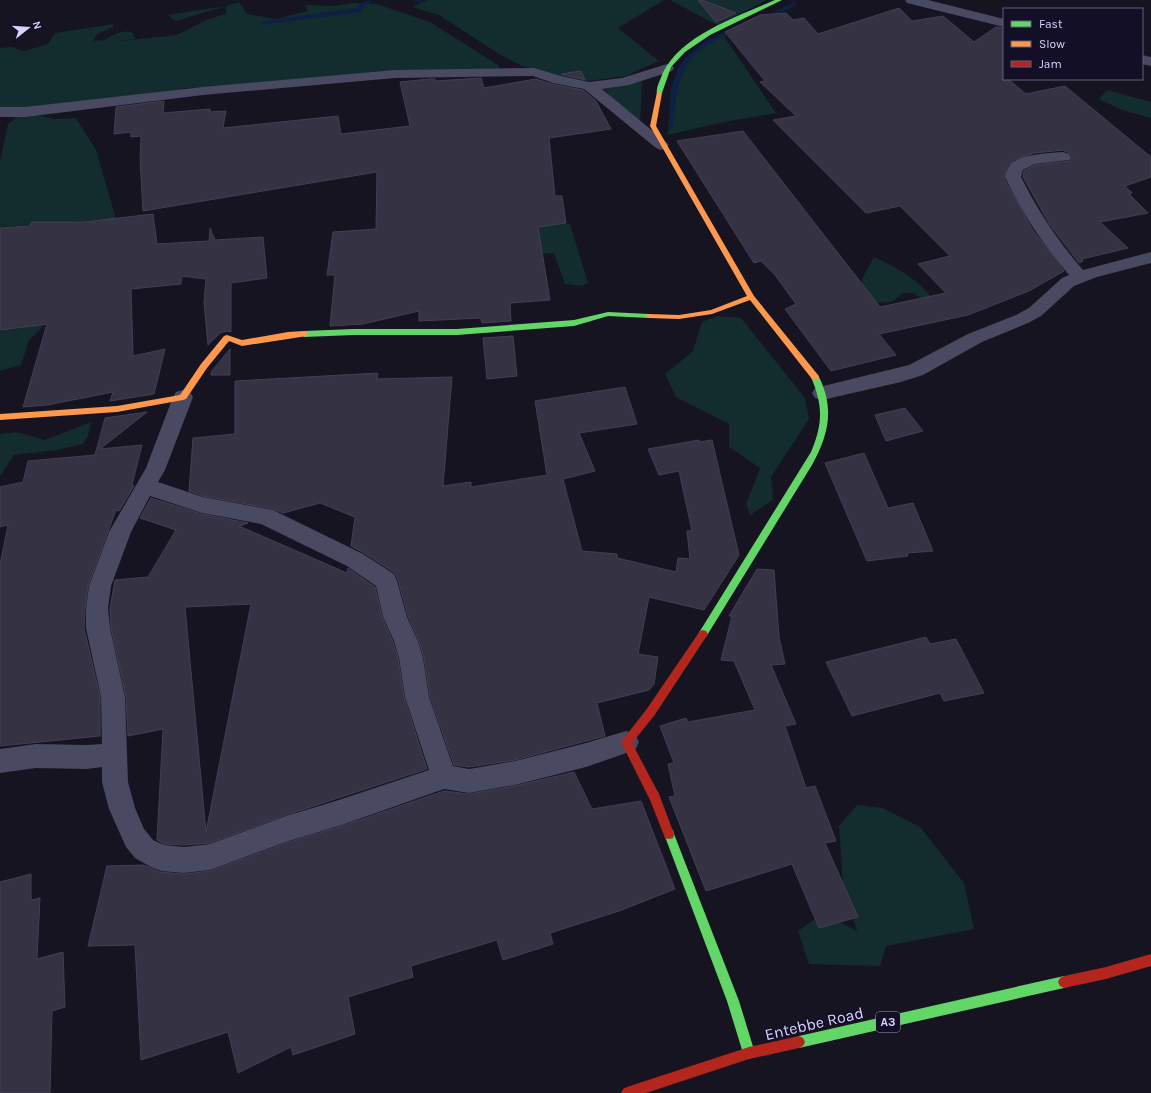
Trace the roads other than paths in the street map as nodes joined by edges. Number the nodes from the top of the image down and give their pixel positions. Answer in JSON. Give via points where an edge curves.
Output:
{"nodes":[{"id":1,"x":779,"y":0,"type":"edge"},
{"id":2,"x":912,"y":0,"type":"edge"},
{"id":3,"x":1003,"y":24,"type":"edge"},
{"id":4,"x":667,"y":68,"type":"junction"},
{"id":5,"x":589,"y":86,"type":"junction"},
{"id":6,"x":0,"y":112,"type":"edge"},
{"id":7,"x":662,"y":145,"type":"dead end"},
{"id":8,"x":1063,"y":157,"type":"dead end"},
{"id":9,"x":1151,"y":258,"type":"edge"},
{"id":10,"x":1080,"y":277,"type":"junction"},
{"id":11,"x":751,"y":297,"type":"junction"},
{"id":12,"x":822,"y":392,"type":"junction"},
{"id":13,"x":183,"y":397,"type":"junction"},
{"id":14,"x":0,"y":417,"type":"edge"},
{"id":15,"x":144,"y":487,"type":"junction"},
{"id":16,"x":626,"y":742,"type":"junction"},
{"id":17,"x":115,"y":754,"type":"junction"},
{"id":18,"x":0,"y":762,"type":"edge"},
{"id":19,"x":444,"y":777,"type":"junction"},
{"id":20,"x":1151,"y":960,"type":"edge"},
{"id":21,"x":748,"y":1053,"type":"junction"},
{"id":22,"x":633,"y":1092,"type":"edge"}],
"edges":[{"from":1,"to":4,"type":"street","via":[[710,33],[678,55]]},
{"from":2,"to":3,"type":"street"},
{"from":4,"to":5,"type":"street","via":[[624,82]]},
{"from":4,"to":11,"type":"street","via":[[653,126]]},
{"from":5,"to":6,"type":"street","via":[[534,72],[395,74],[203,91],[33,111]]},
{"from":5,"to":7,"type":"street"},
{"from":8,"to":10,"type":"street","via":[[1026,161],[1016,167],[1013,177],[1041,231]]},
{"from":9,"to":10,"type":"street"},
{"from":10,"to":12,"type":"street","via":[[1068,282],[1035,312],[975,338],[916,370]]},
{"from":11,"to":12,"type":"street","via":[[815,377]]},
{"from":11,"to":13,"type":"street","via":[[712,312],[679,317],[608,314],[574,323],[492,330],[288,335],[242,343],[227,338],[206,361]]},
{"from":12,"to":16,"type":"street","via":[[826,423],[822,440],[719,610],[650,713]]},
{"from":13,"to":14,"type":"street","via":[[117,409]]},
{"from":13,"to":15,"type":"street","via":[[154,470]]},
{"from":15,"to":17,"type":"street","via":[[120,532],[100,586],[96,608],[113,697]]},
{"from":15,"to":19,"type":"street","via":[[202,505],[265,516],[356,560],[386,581],[395,617],[411,658],[417,697]]},
{"from":16,"to":19,"type":"street","via":[[515,773],[469,781]]},
{"from":16,"to":21,"type":"street","via":[[655,798],[733,1001]]},
{"from":17,"to":18,"type":"street","via":[[87,758],[36,756]]},
{"from":17,"to":19,"type":"street","via":[[115,782],[122,809],[135,838],[144,849],[161,858],[169,859],[210,857]]},
{"from":20,"to":21,"type":"street","name":"Entebbe Road","number":"A3","via":[[1106,973]]},
{"from":21,"to":22,"type":"street","name":"Entebbe Road","number":"A3"}]}
